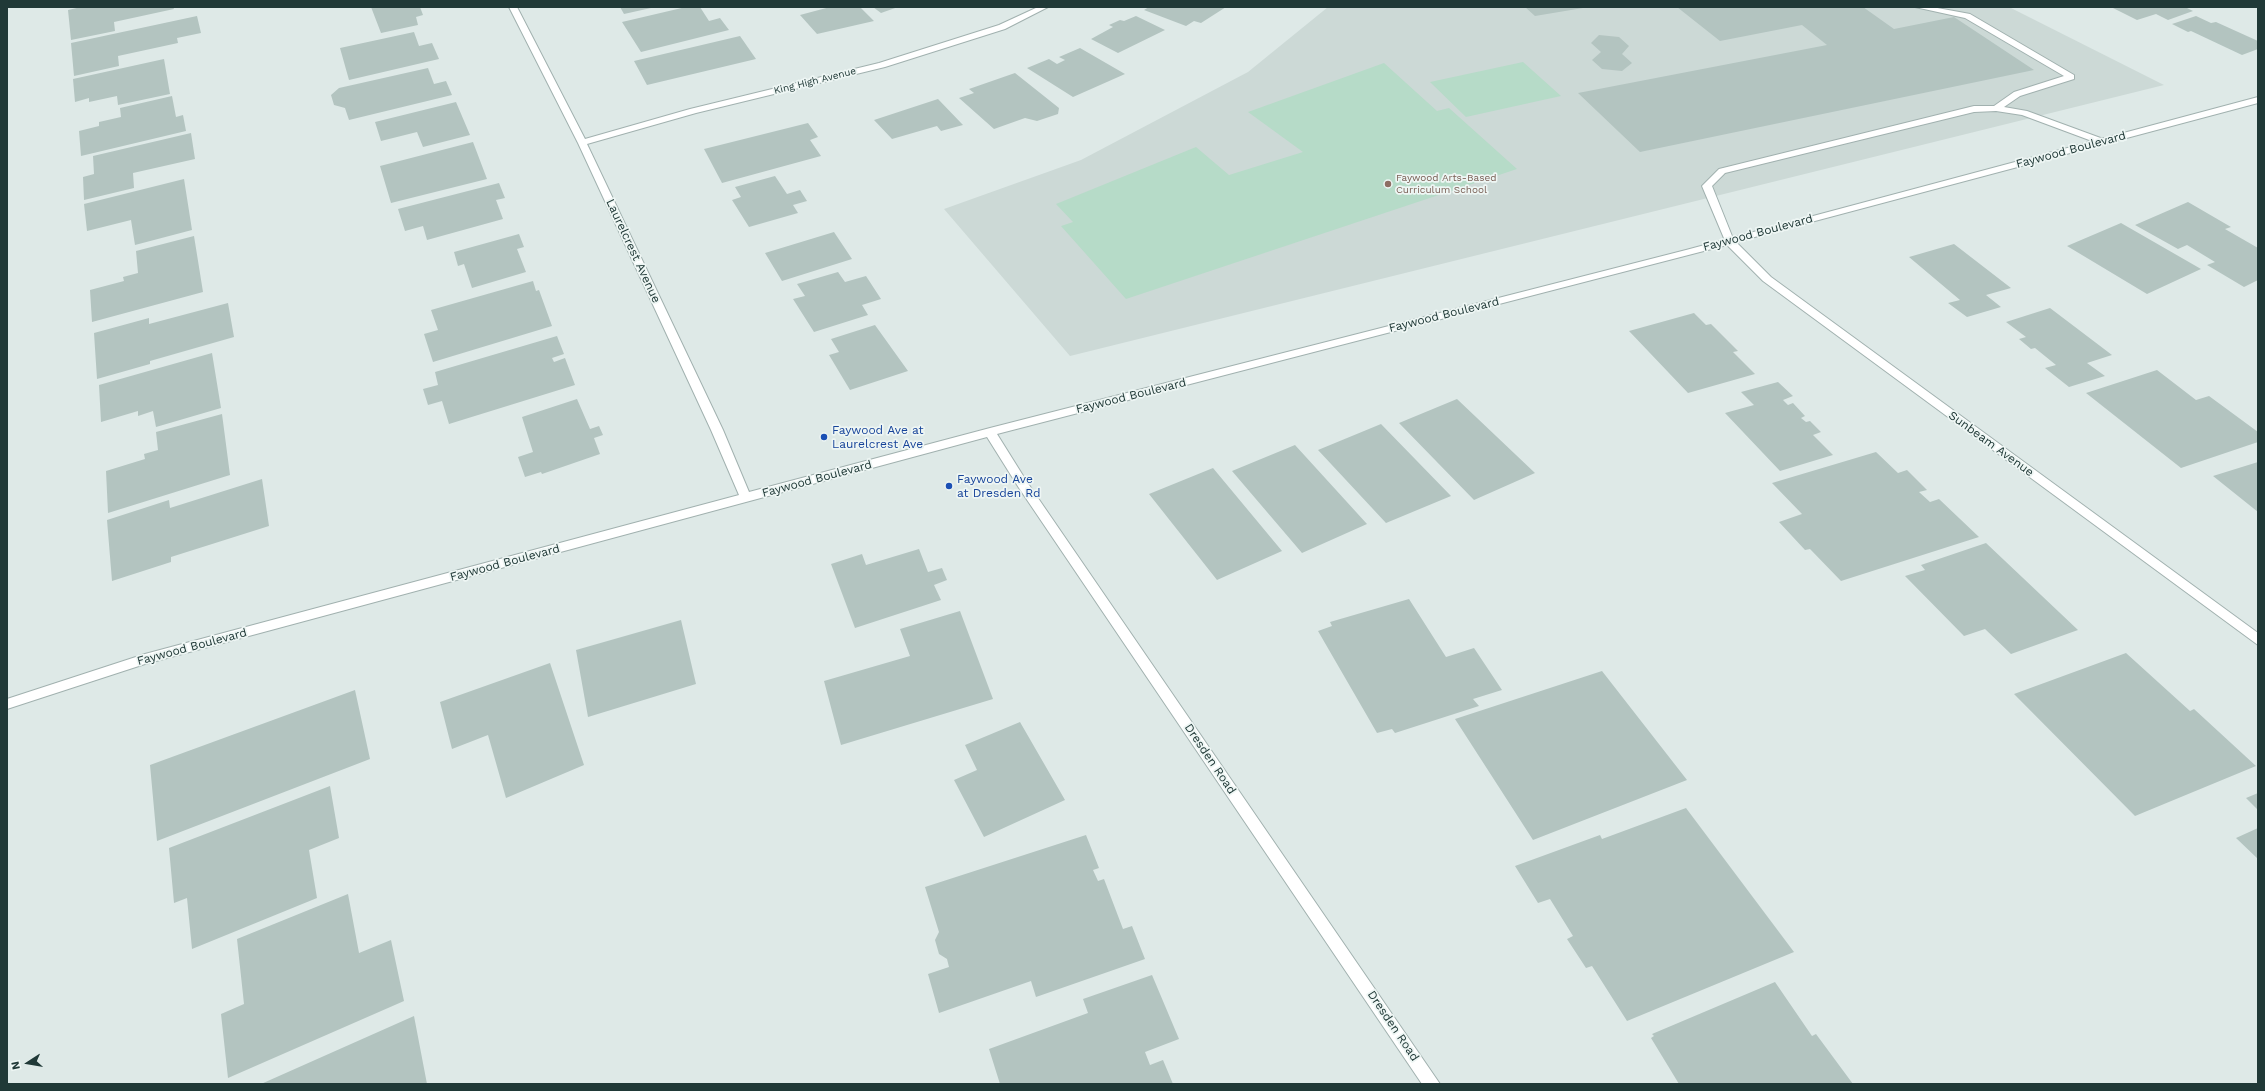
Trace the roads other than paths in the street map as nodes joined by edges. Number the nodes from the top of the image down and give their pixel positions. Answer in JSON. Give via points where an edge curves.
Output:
{"nodes":[{"id":1,"x":513,"y":7,"type":"edge"},
{"id":2,"x":1044,"y":7,"type":"edge"},
{"id":3,"x":1919,"y":7,"type":"edge"},
{"id":4,"x":2258,"y":100,"type":"edge"},
{"id":5,"x":1996,"y":108,"type":"junction"},
{"id":6,"x":2103,"y":142,"type":"junction"},
{"id":7,"x":582,"y":143,"type":"junction"},
{"id":8,"x":1729,"y":241,"type":"junction"},
{"id":9,"x":990,"y":432,"type":"junction"},
{"id":10,"x":746,"y":498,"type":"junction"},
{"id":11,"x":2258,"y":640,"type":"edge"},
{"id":12,"x":7,"y":704,"type":"edge"},
{"id":13,"x":1432,"y":1084,"type":"edge"}],
"edges":[{"from":1,"to":7,"type":"street","name":"Laurelcrest Avenue"},
{"from":2,"to":7,"type":"street","name":"King High Avenue","via":[[1002,27],[882,65],[693,111]]},
{"from":3,"to":5,"type":"street","via":[[1967,16],[2071,77],[2017,94]]},
{"from":4,"to":6,"type":"street","name":"Faywood Boulevard"},
{"from":5,"to":6,"type":"street","via":[[2047,120]]},
{"from":5,"to":8,"type":"street","via":[[1974,109],[1722,171],[1707,186]]},
{"from":6,"to":8,"type":"street","name":"Faywood Boulevard"},
{"from":7,"to":10,"type":"street","name":"Laurelcrest Avenue","via":[[717,430]]},
{"from":8,"to":9,"type":"street","name":"Faywood Boulevard"},
{"from":8,"to":11,"type":"street","name":"Sunbeam Avenue","via":[[1767,279]]},
{"from":9,"to":10,"type":"street","name":"Faywood Boulevard"},
{"from":9,"to":13,"type":"street","name":"Dresden Road","via":[[1023,485]]},
{"from":10,"to":12,"type":"street","name":"Faywood Boulevard","via":[[145,660]]}]}
